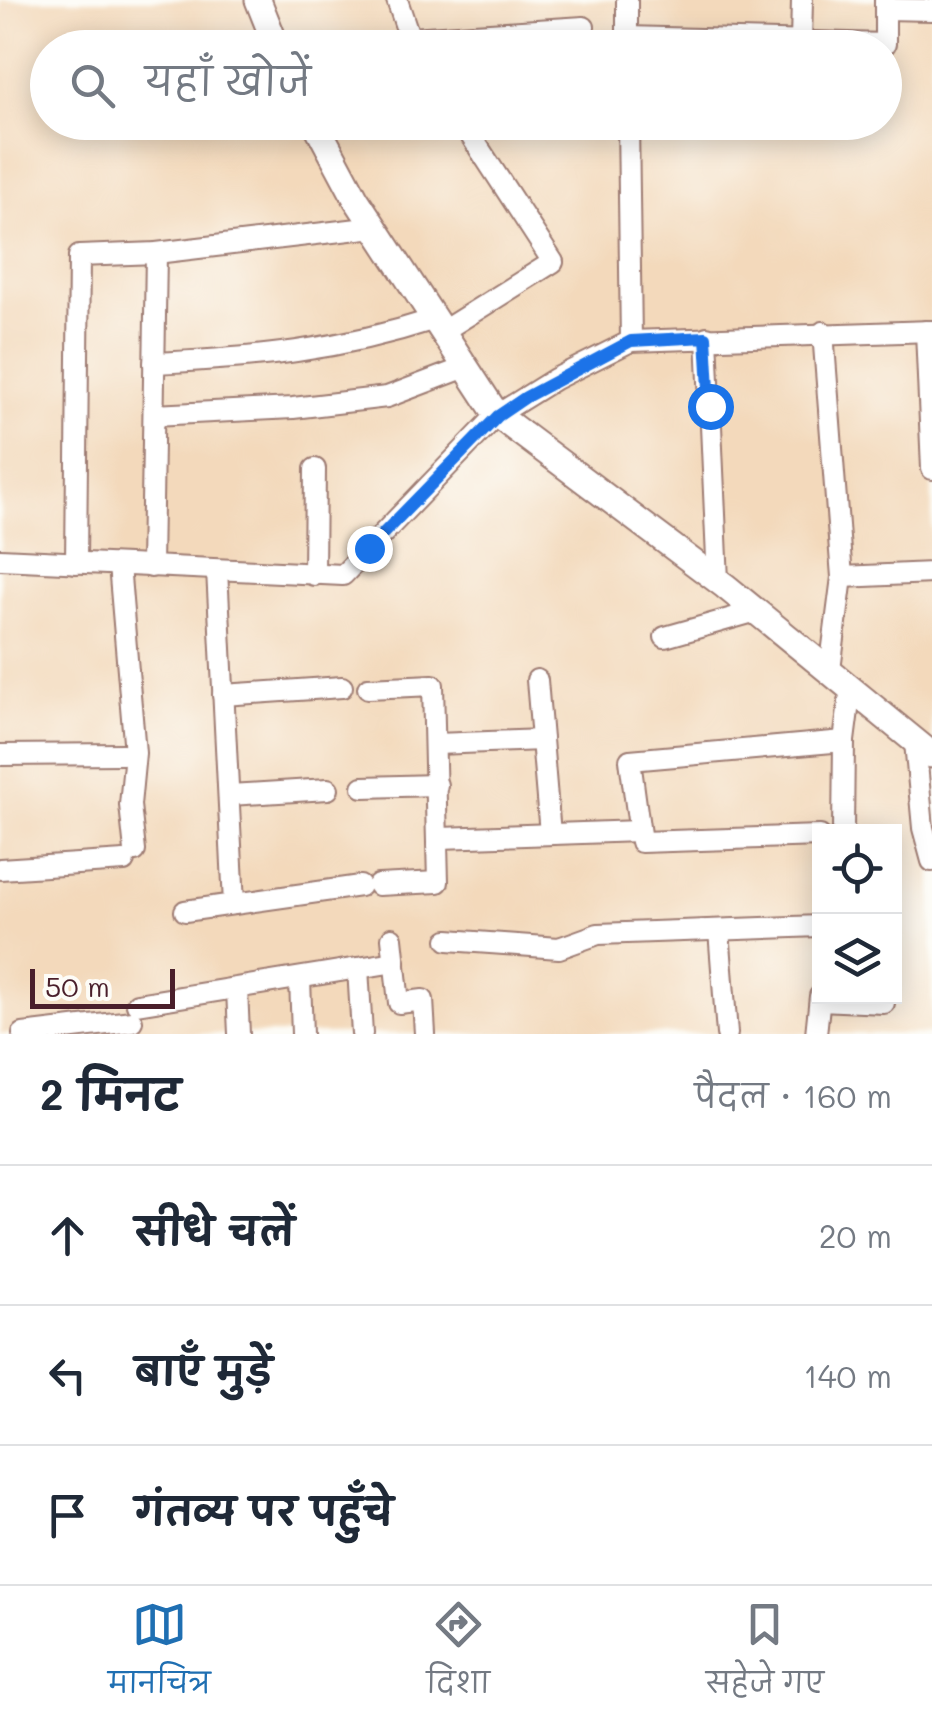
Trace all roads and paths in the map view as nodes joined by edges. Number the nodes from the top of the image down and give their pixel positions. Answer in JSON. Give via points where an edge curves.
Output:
{"nodes":[{"id":1,"x":258,"y":0,"type":"edge"},
{"id":2,"x":397,"y":0,"type":"edge"},
{"id":3,"x":626,"y":0,"type":"edge"},
{"id":4,"x":802,"y":0,"type":"edge"},
{"id":5,"x":885,"y":4,"type":"edge"},
{"id":6,"x":932,"y":10,"type":"edge"},
{"id":7,"x":584,"y":27,"type":"dead end"},
{"id":8,"x":270,"y":30,"type":"edge"},
{"id":9,"x":407,"y":30,"type":"edge"},
{"id":10,"x":552,"y":30,"type":"edge"},
{"id":11,"x":627,"y":30,"type":"edge"},
{"id":12,"x":801,"y":30,"type":"edge"},
{"id":13,"x":884,"y":30,"type":"edge"},
{"id":14,"x":325,"y":140,"type":"edge"},
{"id":15,"x":474,"y":140,"type":"edge"},
{"id":16,"x":628,"y":140,"type":"edge"},
{"id":17,"x":375,"y":228,"type":"junction"},
{"id":18,"x":156,"y":253,"type":"junction"},
{"id":19,"x":439,"y":325,"type":"junction"},
{"id":20,"x":929,"y":331,"type":"edge"},
{"id":21,"x":823,"y":332,"type":"junction"},
{"id":22,"x":706,"y":337,"type":"junction"},
{"id":23,"x":631,"y":341,"type":"junction"},
{"id":24,"x":154,"y":364,"type":"junction"},
{"id":25,"x":466,"y":367,"type":"junction"},
{"id":26,"x":154,"y":415,"type":"junction"},
{"id":27,"x":498,"y":416,"type":"junction"},
{"id":28,"x":315,"y":469,"type":"dead end"},
{"id":29,"x":932,"y":469,"type":"edge"},
{"id":30,"x":0,"y":559,"type":"edge"},
{"id":31,"x":76,"y":563,"type":"junction"},
{"id":32,"x":119,"y":565,"type":"junction"},
{"id":33,"x":152,"y":567,"type":"junction"},
{"id":34,"x":217,"y":570,"type":"junction"},
{"id":35,"x":932,"y":573,"type":"edge"},
{"id":36,"x":314,"y":575,"type":"junction"},
{"id":37,"x":842,"y":577,"type":"junction"},
{"id":38,"x":718,"y":580,"type":"junction"},
{"id":39,"x":757,"y":612,"type":"junction"},
{"id":40,"x":665,"y":638,"type":"dead end"},
{"id":41,"x":830,"y":670,"type":"junction"},
{"id":42,"x":538,"y":680,"type":"dead end"},
{"id":43,"x":342,"y":687,"type":"dead end"},
{"id":44,"x":851,"y":687,"type":"junction"},
{"id":45,"x":368,"y":688,"type":"dead end"},
{"id":46,"x":224,"y":695,"type":"junction"},
{"id":47,"x":542,"y":740,"type":"junction"},
{"id":48,"x":844,"y":741,"type":"junction"},
{"id":49,"x":436,"y":744,"type":"junction"},
{"id":50,"x":924,"y":748,"type":"edge"},
{"id":51,"x":123,"y":754,"type":"dead end"},
{"id":52,"x":0,"y":756,"type":"edge"},
{"id":53,"x":437,"y":785,"type":"junction"},
{"id":54,"x":363,"y":787,"type":"dead end"},
{"id":55,"x":328,"y":789,"type":"dead end"},
{"id":56,"x":229,"y":795,"type":"junction"},
{"id":57,"x":843,"y":824,"type":"edge"},
{"id":58,"x":640,"y":831,"type":"junction"},
{"id":59,"x":550,"y":834,"type":"junction"},
{"id":60,"x":812,"y":836,"type":"edge"},
{"id":61,"x":440,"y":838,"type":"junction"},
{"id":62,"x":932,"y":861,"type":"edge"},
{"id":63,"x":0,"y":868,"type":"edge"},
{"id":64,"x":234,"y":904,"type":"junction"},
{"id":65,"x":185,"y":911,"type":"dead end"},
{"id":66,"x":812,"y":926,"type":"edge"},
{"id":67,"x":719,"y":930,"type":"junction"},
{"id":68,"x":392,"y":938,"type":"dead end"},
{"id":69,"x":448,"y":940,"type":"dead end"},
{"id":70,"x":395,"y":962,"type":"junction"},
{"id":71,"x":358,"y":968,"type":"junction"},
{"id":72,"x":300,"y":980,"type":"junction"},
{"id":73,"x":236,"y":989,"type":"junction"},
{"id":74,"x":819,"y":1004,"type":"edge"},
{"id":75,"x":22,"y":1034,"type":"edge"},
{"id":76,"x":240,"y":1034,"type":"edge"},
{"id":77,"x":302,"y":1034,"type":"edge"},
{"id":78,"x":362,"y":1034,"type":"edge"},
{"id":79,"x":425,"y":1034,"type":"edge"},
{"id":80,"x":727,"y":1034,"type":"edge"},
{"id":81,"x":816,"y":1034,"type":"edge"}],
"edges":[{"from":1,"to":8,"type":"street"},
{"from":2,"to":9,"type":"street"},
{"from":3,"to":11,"type":"street"},
{"from":4,"to":12,"type":"street"},
{"from":5,"to":6,"type":"street"},
{"from":5,"to":13,"type":"street"},
{"from":7,"to":10,"type":"street"},
{"from":14,"to":17,"type":"street"},
{"from":15,"to":19,"type":"street","via":[[553,262]]},
{"from":16,"to":23,"type":"street"},
{"from":17,"to":18,"type":"street"},
{"from":17,"to":19,"type":"street"},
{"from":18,"to":24,"type":"street"},
{"from":18,"to":31,"type":"street","via":[[80,256]]},
{"from":19,"to":24,"type":"street","via":[[271,358]]},
{"from":19,"to":25,"type":"street"},
{"from":20,"to":21,"type":"street"},
{"from":20,"to":29,"type":"street"},
{"from":21,"to":22,"type":"street"},
{"from":21,"to":37,"type":"street"},
{"from":22,"to":23,"type":"street"},
{"from":22,"to":38,"type":"street"},
{"from":23,"to":27,"type":"street"},
{"from":24,"to":26,"type":"street"},
{"from":25,"to":26,"type":"street","via":[[386,397]]},
{"from":25,"to":27,"type":"street"},
{"from":26,"to":33,"type":"street"},
{"from":27,"to":36,"type":"street","via":[[344,575]]},
{"from":27,"to":38,"type":"street"},
{"from":28,"to":36,"type":"street"},
{"from":30,"to":31,"type":"street"},
{"from":31,"to":32,"type":"street"},
{"from":32,"to":33,"type":"street"},
{"from":32,"to":63,"type":"street","via":[[135,753],[130,856]]},
{"from":33,"to":34,"type":"street"},
{"from":34,"to":36,"type":"street"},
{"from":34,"to":46,"type":"street"},
{"from":35,"to":37,"type":"street"},
{"from":37,"to":41,"type":"street"},
{"from":38,"to":39,"type":"street"},
{"from":39,"to":40,"type":"street"},
{"from":39,"to":41,"type":"street"},
{"from":41,"to":44,"type":"street"},
{"from":42,"to":47,"type":"street"},
{"from":43,"to":46,"type":"street"},
{"from":44,"to":48,"type":"street"},
{"from":44,"to":50,"type":"street"},
{"from":45,"to":49,"type":"street","via":[[433,684]]},
{"from":46,"to":56,"type":"street"},
{"from":47,"to":49,"type":"street"},
{"from":47,"to":59,"type":"street"},
{"from":48,"to":57,"type":"street"},
{"from":48,"to":58,"type":"street","via":[[630,760]]},
{"from":49,"to":53,"type":"street"},
{"from":50,"to":62,"type":"street","via":[[923,828]]},
{"from":51,"to":52,"type":"street"},
{"from":53,"to":54,"type":"street"},
{"from":53,"to":61,"type":"street"},
{"from":55,"to":56,"type":"street"},
{"from":56,"to":64,"type":"street"},
{"from":58,"to":59,"type":"street"},
{"from":58,"to":60,"type":"street","via":[[641,842]]},
{"from":59,"to":61,"type":"street"},
{"from":61,"to":64,"type":"street","via":[[438,882]]},
{"from":64,"to":65,"type":"street"},
{"from":66,"to":67,"type":"street"},
{"from":67,"to":69,"type":"street","via":[[598,934],[559,948]]},
{"from":67,"to":80,"type":"street"},
{"from":68,"to":70,"type":"street"},
{"from":70,"to":71,"type":"street"},
{"from":70,"to":79,"type":"street","via":[[399,1002],[423,1000]]},
{"from":71,"to":72,"type":"street"},
{"from":71,"to":78,"type":"street"},
{"from":72,"to":73,"type":"street"},
{"from":72,"to":77,"type":"street"},
{"from":73,"to":75,"type":"street"},
{"from":73,"to":76,"type":"street"},
{"from":74,"to":81,"type":"street"}]}
